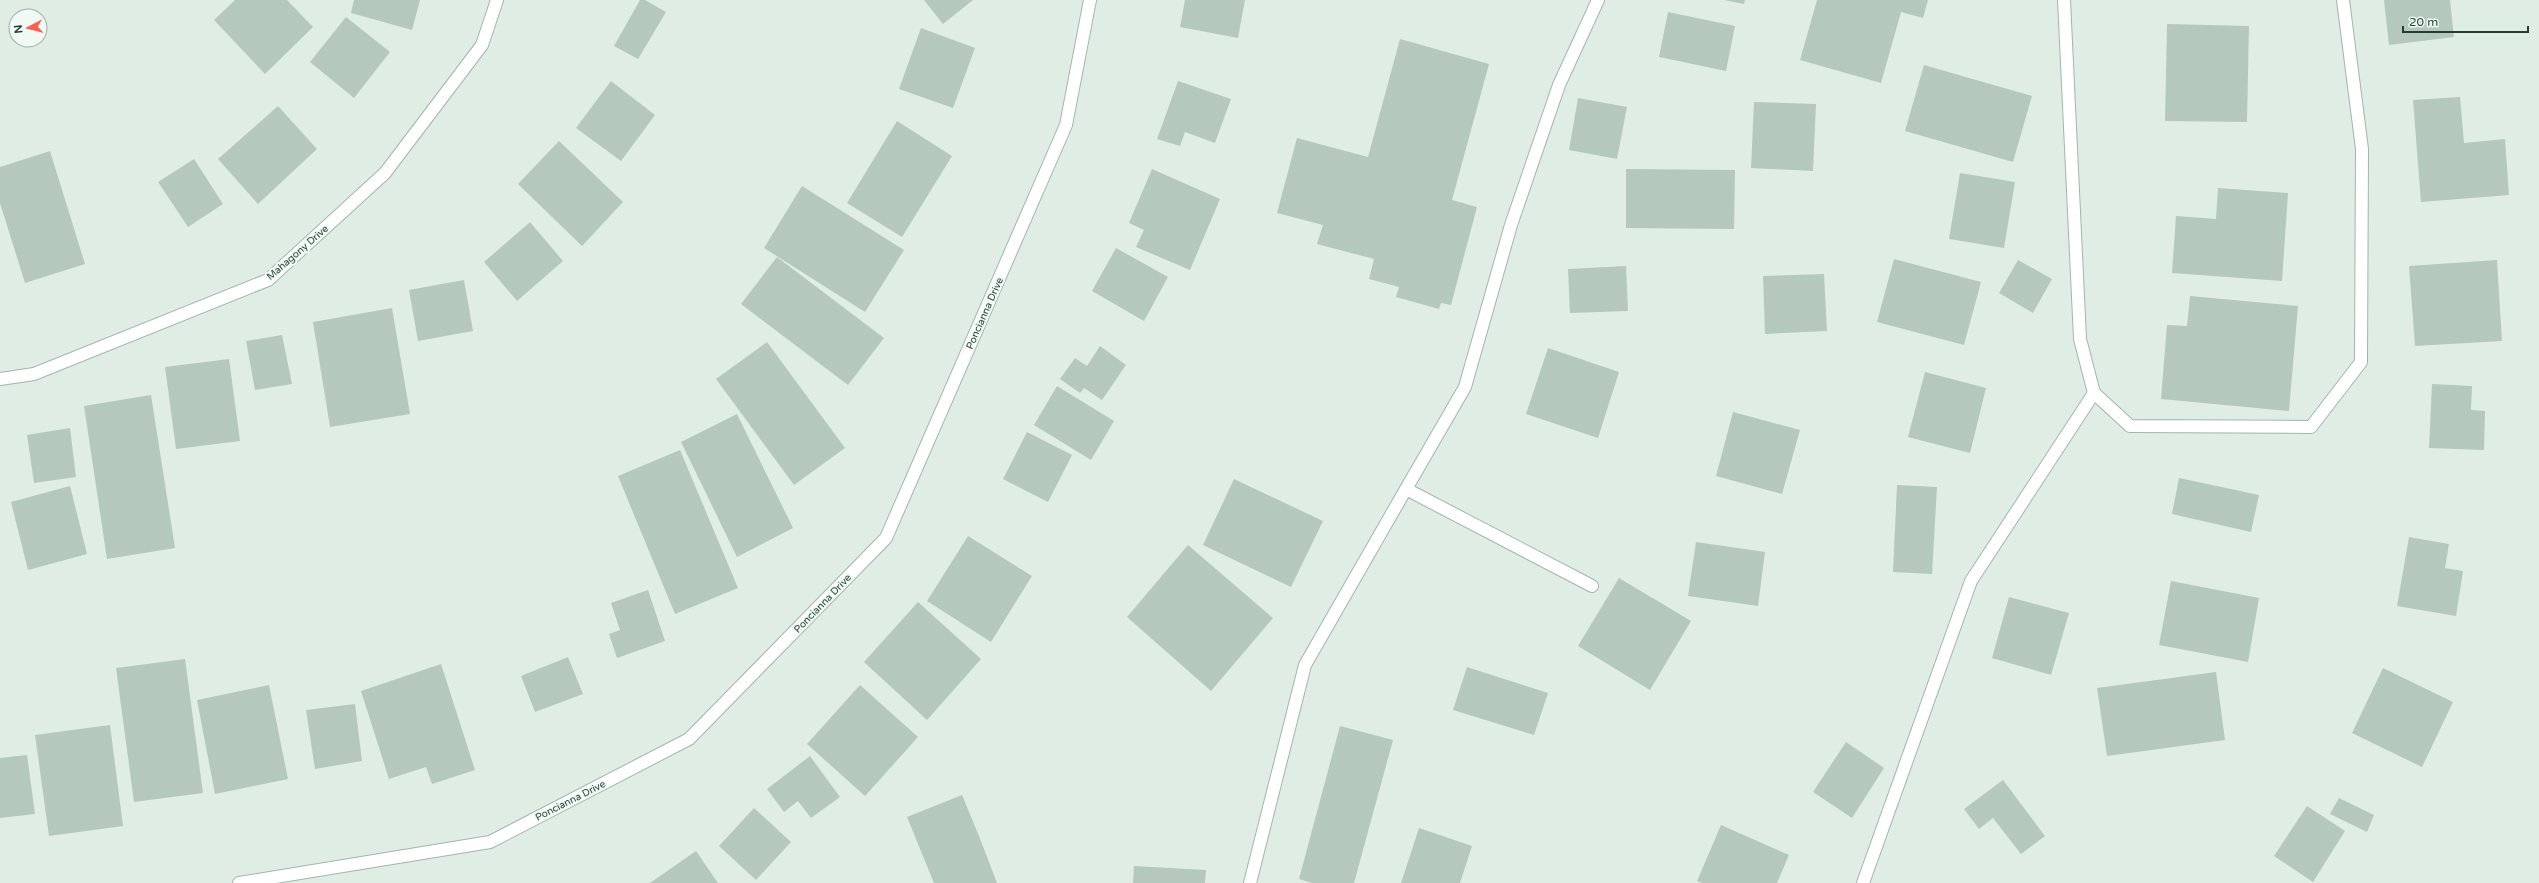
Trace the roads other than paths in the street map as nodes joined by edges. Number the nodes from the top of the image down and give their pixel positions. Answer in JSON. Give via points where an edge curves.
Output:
{"nodes":[{"id":1,"x":497,"y":0,"type":"edge"},
{"id":2,"x":1090,"y":0,"type":"edge"},
{"id":3,"x":1598,"y":0,"type":"edge"},
{"id":4,"x":2064,"y":0,"type":"edge"},
{"id":5,"x":2343,"y":0,"type":"edge"},
{"id":6,"x":0,"y":379,"type":"edge"},
{"id":7,"x":2094,"y":393,"type":"junction"},
{"id":8,"x":1406,"y":489,"type":"junction"},
{"id":9,"x":1592,"y":586,"type":"dead end"},
{"id":10,"x":240,"y":883,"type":"edge"},
{"id":11,"x":1250,"y":883,"type":"edge"},
{"id":12,"x":1863,"y":883,"type":"edge"}],
"edges":[{"from":1,"to":6,"type":"street","name":"Mahagony Drive","via":[[482,45],[385,173],[268,280],[34,374]]},
{"from":2,"to":10,"type":"street","name":"Poncianna Drive","via":[[1066,125],[886,538],[689,739],[490,842]]},
{"from":3,"to":8,"type":"street","via":[[1559,85],[1511,224],[1465,387]]},
{"from":4,"to":7,"type":"street","via":[[2080,339]]},
{"from":5,"to":7,"type":"street","via":[[2362,149],[2361,362],[2311,427],[2130,426]]},
{"from":7,"to":12,"type":"street","via":[[1971,581]]},
{"from":8,"to":9,"type":"street"},
{"from":8,"to":11,"type":"street","via":[[1305,665]]}]}
